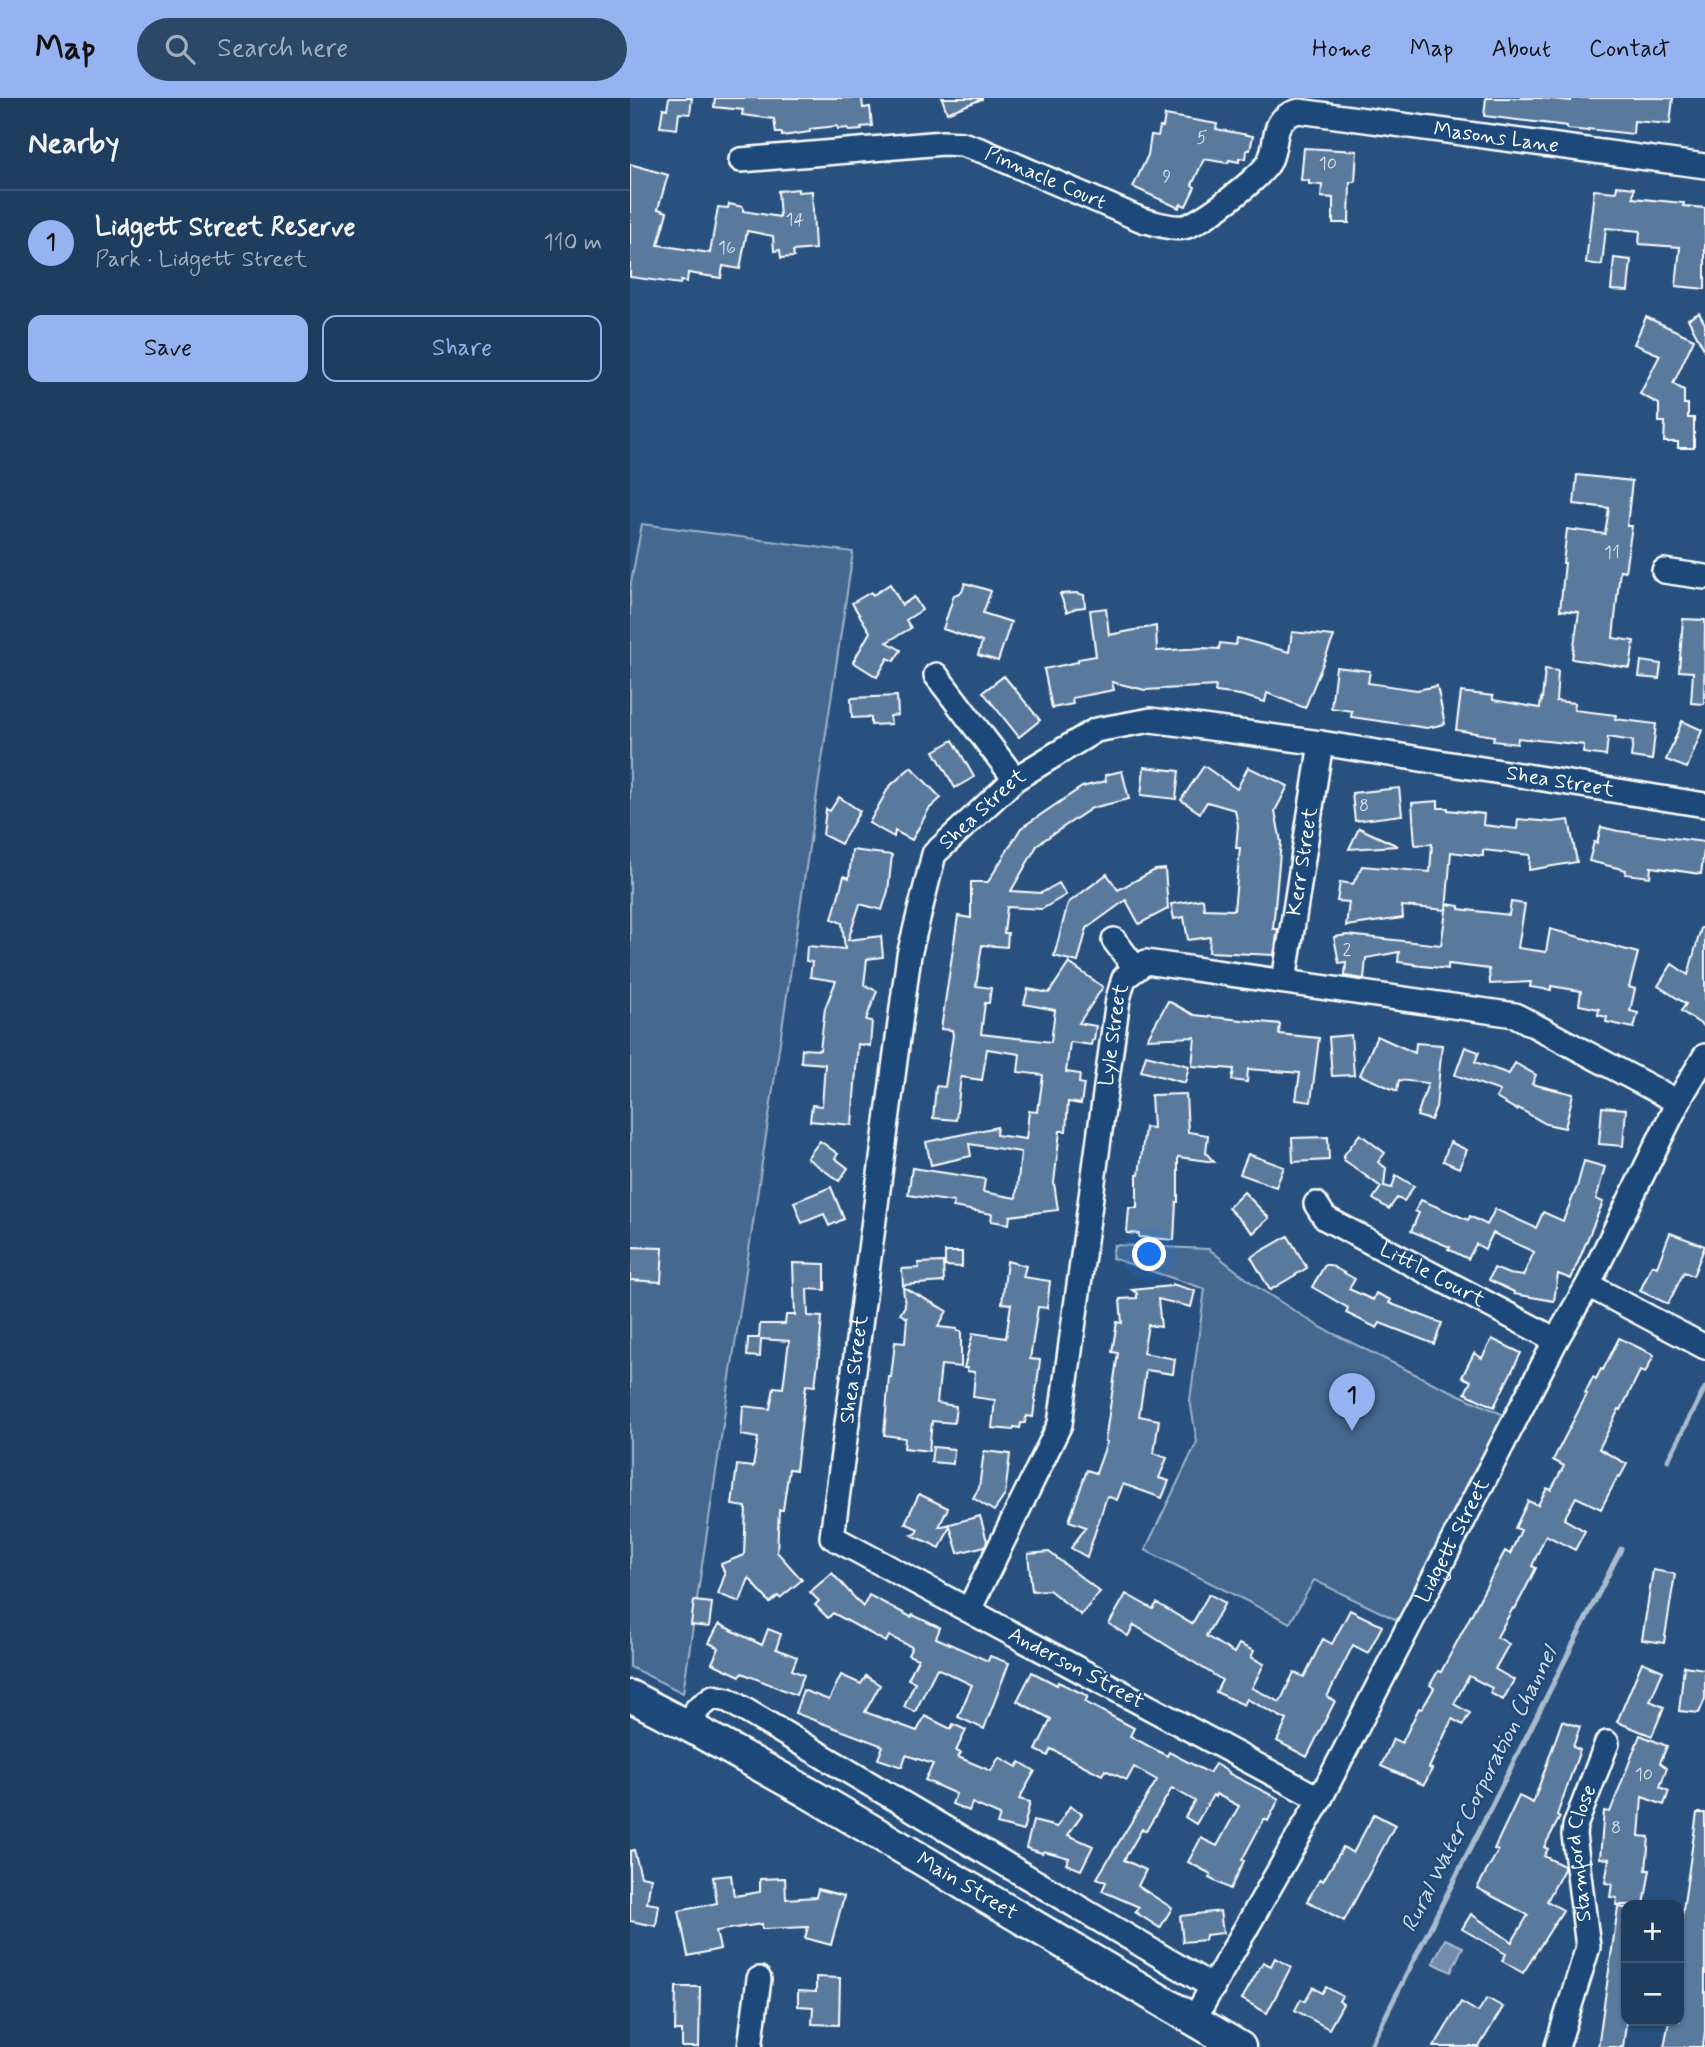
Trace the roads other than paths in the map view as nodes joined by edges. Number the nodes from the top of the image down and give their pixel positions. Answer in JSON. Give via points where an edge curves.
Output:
{"nodes":[{"id":1,"x":1290,"y":113,"type":"joint"},
{"id":2,"x":741,"y":160,"type":"dead end"},
{"id":3,"x":1705,"y":166,"type":"edge"},
{"id":4,"x":1664,"y":571,"type":"dead end"},
{"id":5,"x":1705,"y":576,"type":"edge"},
{"id":6,"x":936,"y":675,"type":"dead end"},
{"id":7,"x":1321,"y":743,"type":"junction"},
{"id":8,"x":1015,"y":779,"type":"junction"},
{"id":9,"x":1705,"y":805,"type":"edge"},
{"id":10,"x":1114,"y":940,"type":"dead end"},
{"id":11,"x":1136,"y":969,"type":"junction"},
{"id":12,"x":1284,"y":981,"type":"junction"},
{"id":13,"x":1705,"y":1056,"type":"edge"},
{"id":14,"x":1678,"y":1102,"type":"junction"},
{"id":15,"x":1316,"y":1204,"type":"dead end"},
{"id":16,"x":1588,"y":1285,"type":"junction"},
{"id":17,"x":1556,"y":1339,"type":"junction"},
{"id":18,"x":1705,"y":1347,"type":"edge"},
{"id":19,"x":832,"y":1537,"type":"joint"},
{"id":20,"x":969,"y":1611,"type":"junction"},
{"id":21,"x":630,"y":1696,"type":"edge"},
{"id":22,"x":692,"y":1728,"type":"junction"},
{"id":23,"x":1606,"y":1743,"type":"dead end"},
{"id":24,"x":1320,"y":1799,"type":"junction"},
{"id":25,"x":759,"y":1979,"type":"dead end"},
{"id":26,"x":1213,"y":1987,"type":"junction"},
{"id":27,"x":1194,"y":2019,"type":"junction"},
{"id":28,"x":750,"y":2047,"type":"edge"},
{"id":29,"x":1240,"y":2047,"type":"edge"},
{"id":30,"x":1557,"y":2047,"type":"edge"}],
"edges":[{"from":1,"to":2,"type":"street","name":"Pinnacle Court","via":[[1280,121],[1269,162],[1257,176],[1200,221],[1184,227],[1142,220],[962,144]]},
{"from":1,"to":3,"type":"street","name":"Masons Lane","via":[[1320,113]]},
{"from":4,"to":5,"type":"street"},
{"from":6,"to":8,"type":"street"},
{"from":7,"to":8,"type":"street","name":"Shea Street","via":[[1151,720],[1096,730]]},
{"from":7,"to":9,"type":"street","name":"Shea Street"},
{"from":7,"to":12,"type":"street","name":"Kerr Street"},
{"from":8,"to":19,"type":"street","name":"Shea Street","via":[[934,854],[909,955]]},
{"from":10,"to":11,"type":"street"},
{"from":11,"to":12,"type":"street","name":"Lyle Street","via":[[1146,962]]},
{"from":11,"to":20,"type":"street","name":"Lyle Street","via":[[1125,978],[1118,999],[1059,1424]]},
{"from":12,"to":14,"type":"street","name":"Lyle Street","via":[[1515,1015]]},
{"from":13,"to":14,"type":"street","name":"Lidgett Street"},
{"from":14,"to":16,"type":"street","name":"Lidgett Street"},
{"from":15,"to":17,"type":"street","name":"Little Court","via":[[1325,1218]]},
{"from":16,"to":17,"type":"street","name":"Lidgett Street"},
{"from":16,"to":18,"type":"street"},
{"from":17,"to":24,"type":"street","name":"Lidgett Street"},
{"from":19,"to":20,"type":"street","name":"Anderson Street"},
{"from":20,"to":24,"type":"street","name":"Anderson Street"},
{"from":21,"to":22,"type":"main road","name":"Main Street"},
{"from":22,"to":26,"type":"street","name":"Main Street","via":[[697,1709],[713,1698],[728,1700]]},
{"from":22,"to":27,"type":"main road","name":"Main Street"},
{"from":23,"to":30,"type":"street","name":"Stamford Close","via":[[1574,1826],[1588,1947]]},
{"from":24,"to":26,"type":"street","name":"Lidgett Street"},
{"from":25,"to":28,"type":"street"},
{"from":26,"to":27,"type":"street","name":"Lidgett Street"},
{"from":27,"to":29,"type":"main road","name":"Main Street"}]}
